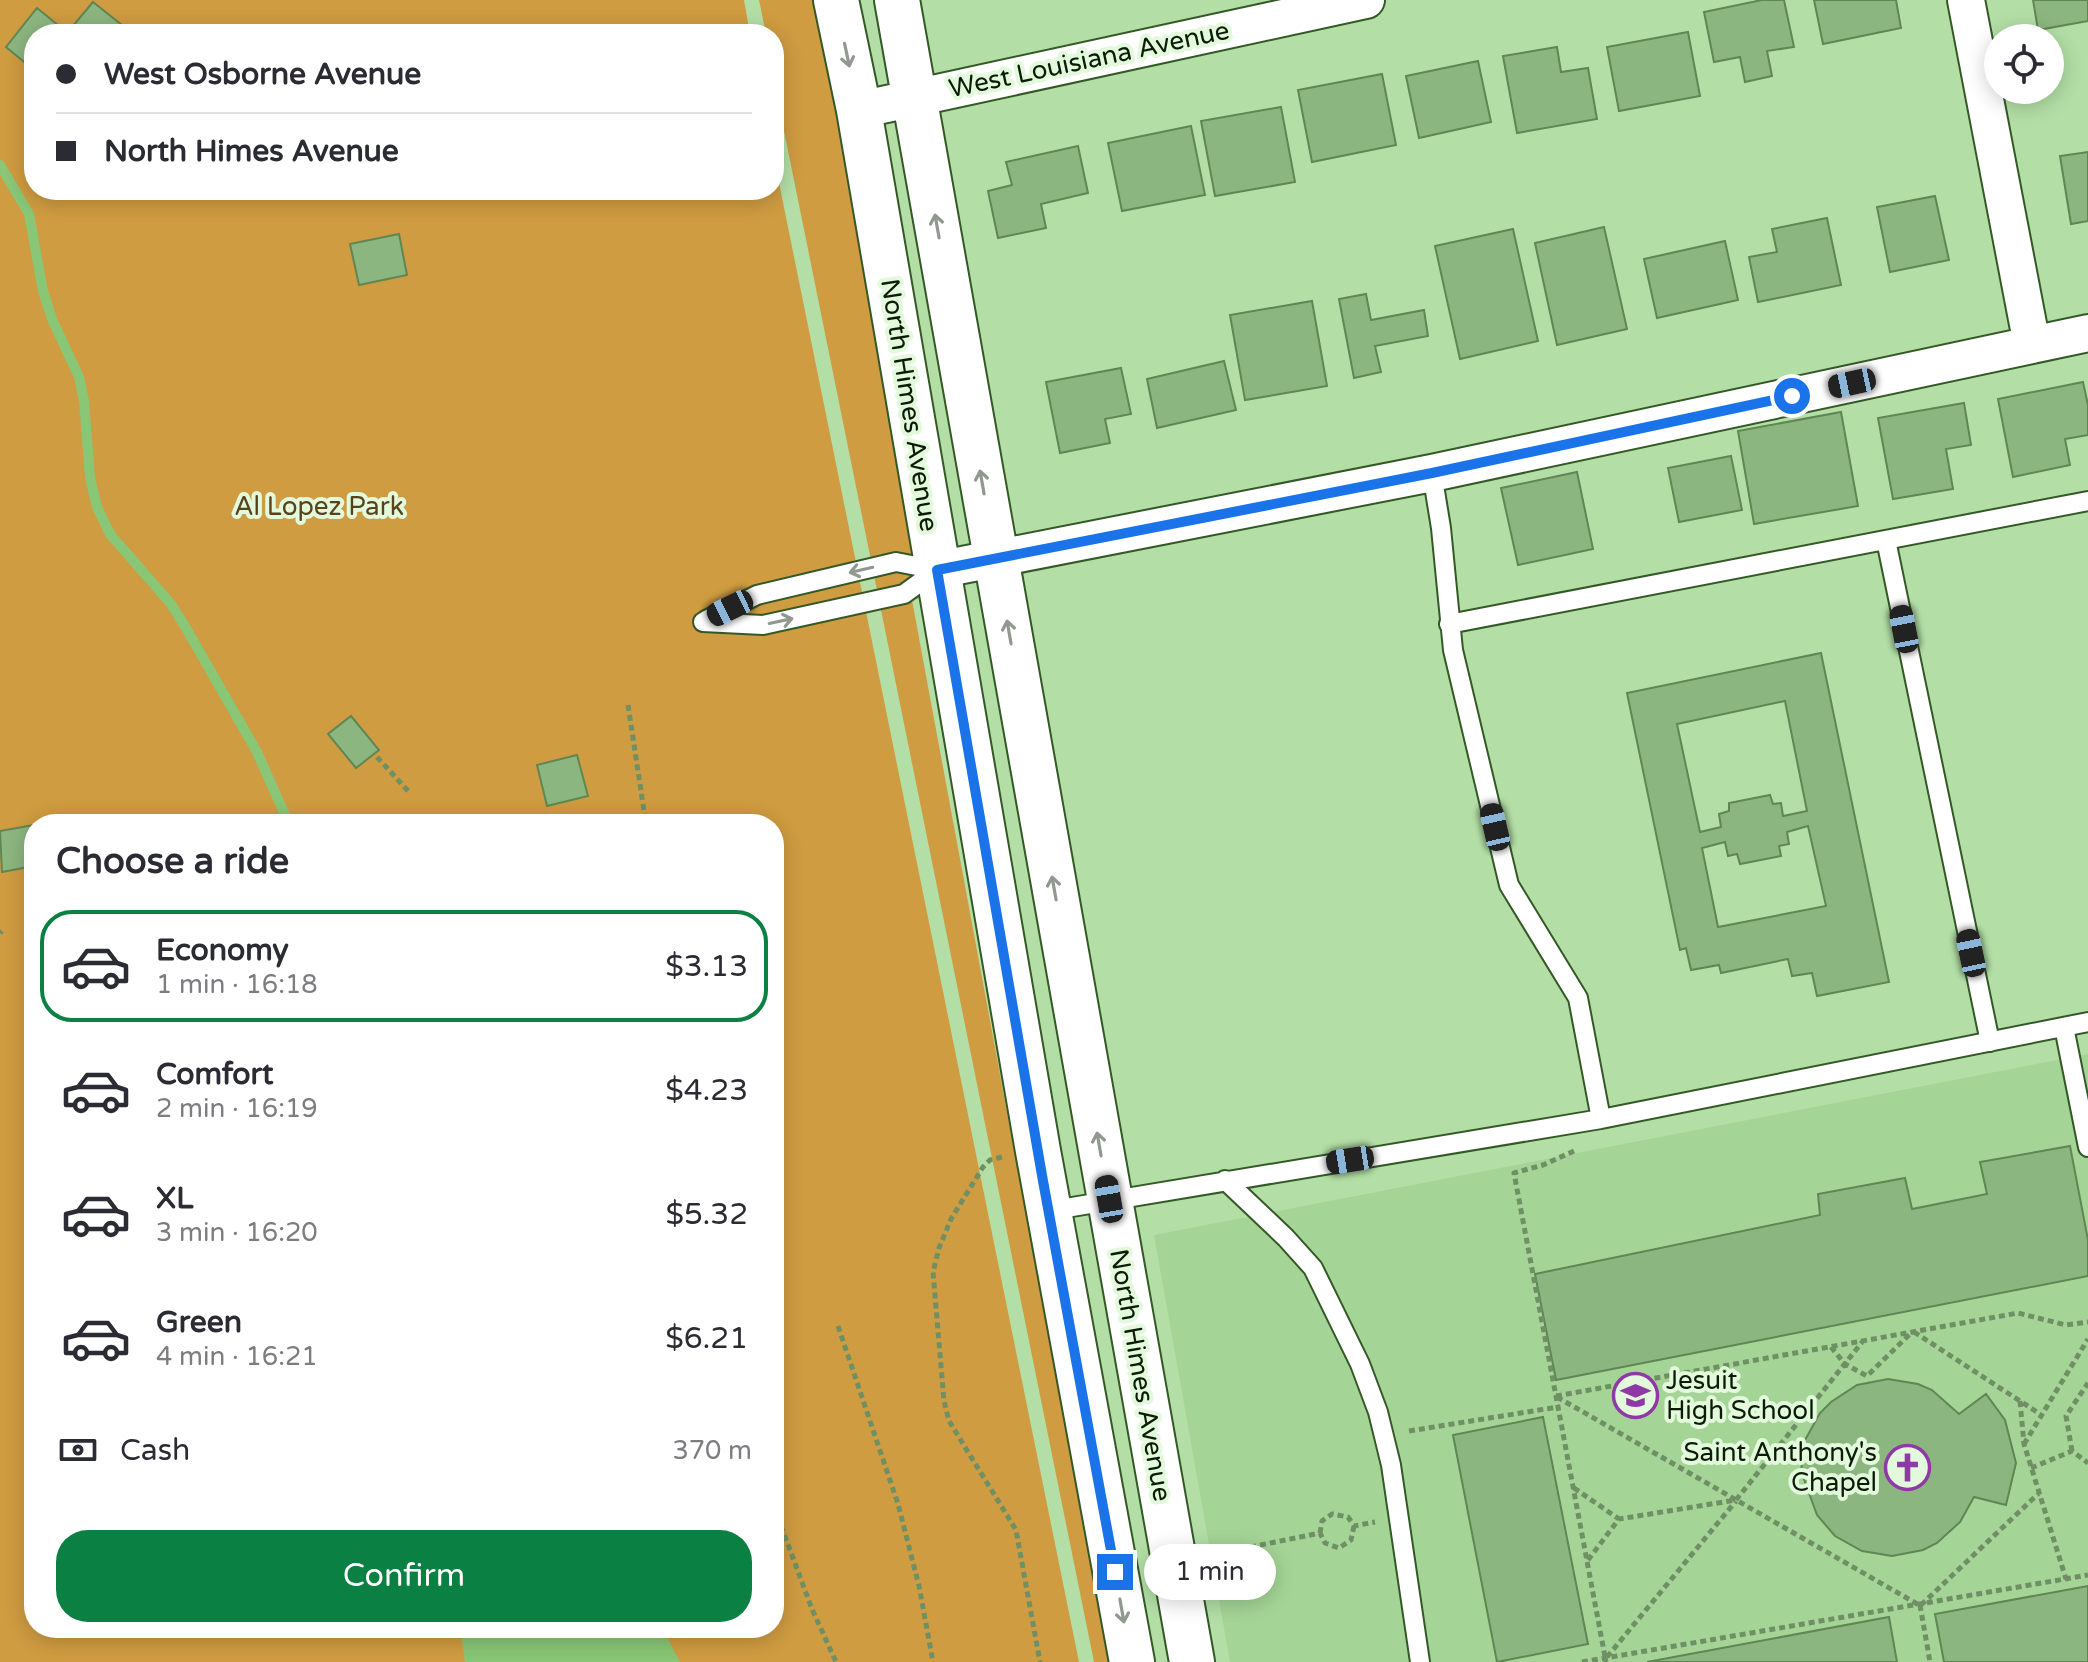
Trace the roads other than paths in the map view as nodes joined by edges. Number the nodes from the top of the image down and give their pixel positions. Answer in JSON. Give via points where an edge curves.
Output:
{"nodes":[{"id":1,"x":836,"y":0,"type":"edge"},
{"id":2,"x":897,"y":0,"type":"edge"},
{"id":3,"x":1366,"y":0,"type":"edge"},
{"id":4,"x":1966,"y":0,"type":"edge"},
{"id":5,"x":914,"y":97,"type":"junction"},
{"id":6,"x":859,"y":110,"type":"junction"},
{"id":7,"x":2088,"y":333,"type":"edge"},
{"id":8,"x":2032,"y":345,"type":"junction"},
{"id":9,"x":1432,"y":473,"type":"junction"},
{"id":10,"x":2088,"y":501,"type":"edge"},
{"id":11,"x":1886,"y":540,"type":"junction"},
{"id":12,"x":996,"y":559,"type":"junction"},
{"id":13,"x":937,"y":570,"type":"junction"},
{"id":14,"x":1449,"y":624,"type":"junction"},
{"id":15,"x":2088,"y":1022,"type":"edge"},
{"id":16,"x":2064,"y":1027,"type":"junction"},
{"id":17,"x":1990,"y":1042,"type":"junction"},
{"id":18,"x":1601,"y":1119,"type":"junction"},
{"id":19,"x":2088,"y":1147,"type":"edge"},
{"id":20,"x":1225,"y":1180,"type":"junction"},
{"id":21,"x":1109,"y":1199,"type":"junction"},
{"id":22,"x":1048,"y":1211,"type":"junction"},
{"id":23,"x":1132,"y":1662,"type":"edge"},
{"id":24,"x":1192,"y":1662,"type":"edge"},
{"id":25,"x":1420,"y":1662,"type":"edge"}],
"edges":[{"from":1,"to":6,"type":"street","name":"North Himes Avenue","one_way":true},
{"from":2,"to":5,"type":"street","name":"North Himes Avenue"},
{"from":3,"to":5,"type":"street","name":"West Louisiana Avenue"},
{"from":4,"to":8,"type":"street"},
{"from":5,"to":6,"type":"street","name":"West Louisiana Avenue"},
{"from":12,"to":5,"type":"street","name":"North Himes Avenue","one_way":true},
{"from":6,"to":13,"type":"street","name":"North Himes Avenue"},
{"from":7,"to":8,"type":"street"},
{"from":8,"to":9,"type":"street"},
{"from":9,"to":12,"type":"street"},
{"from":9,"to":14,"type":"lane"},
{"from":10,"to":11,"type":"lane"},
{"from":11,"to":14,"type":"lane"},
{"from":11,"to":17,"type":"lane"},
{"from":12,"to":13,"type":"street"},
{"from":21,"to":12,"type":"street","name":"North Himes Avenue","one_way":true},
{"from":13,"to":13,"type":"lane","one_way":true,"via":[[896,562],[757,595],[703,622],[763,625],[904,594]]},
{"from":13,"to":22,"type":"street","name":"North Himes Avenue"},
{"from":14,"to":18,"type":"lane","via":[[1509,885],[1578,998]]},
{"from":15,"to":16,"type":"lane"},
{"from":16,"to":17,"type":"lane"},
{"from":16,"to":19,"type":"lane"},
{"from":17,"to":18,"type":"lane"},
{"from":18,"to":20,"type":"lane"},
{"from":20,"to":21,"type":"lane"},
{"from":20,"to":25,"type":"lane","via":[[1313,1268],[1360,1364],[1384,1437]]},
{"from":21,"to":22,"type":"lane"},
{"from":21,"to":24,"type":"street","name":"North Himes Avenue"},
{"from":22,"to":23,"type":"street","name":"North Himes Avenue","one_way":true}]}
